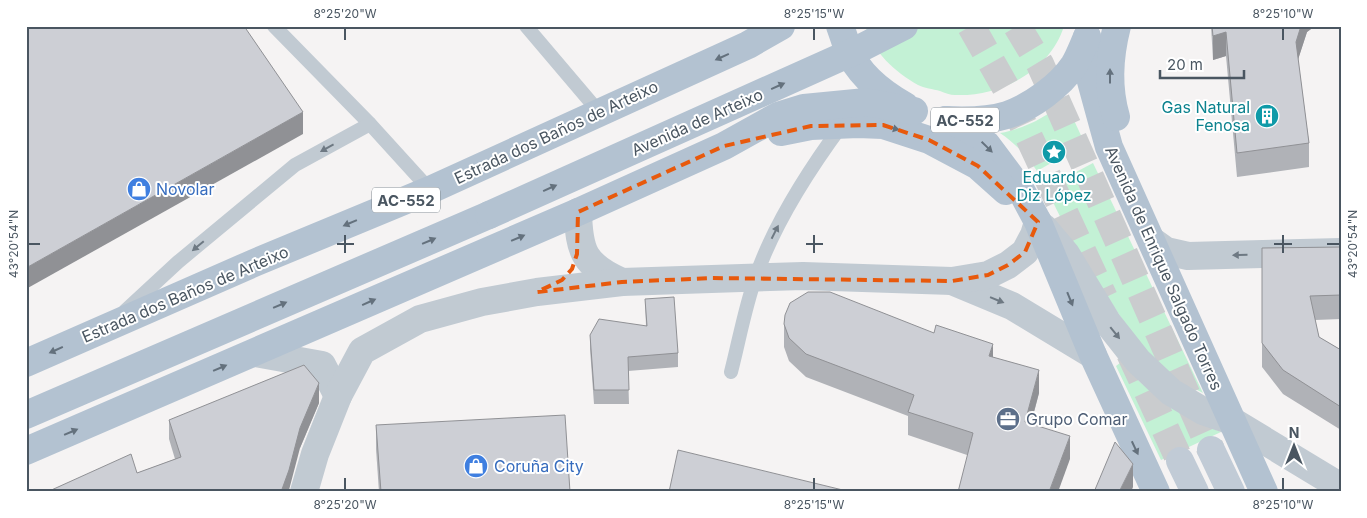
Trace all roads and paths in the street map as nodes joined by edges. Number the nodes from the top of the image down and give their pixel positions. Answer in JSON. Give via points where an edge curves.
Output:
{"nodes":[{"id":1,"x":274,"y":26,"type":"edge"},
{"id":2,"x":526,"y":26,"type":"edge"},
{"id":3,"x":780,"y":26,"type":"edge"},
{"id":4,"x":840,"y":26,"type":"edge"},
{"id":5,"x":866,"y":26,"type":"edge"},
{"id":6,"x":904,"y":26,"type":"edge"},
{"id":7,"x":1117,"y":26,"type":"edge"},
{"id":8,"x":1088,"y":32,"type":"edge"},
{"id":9,"x":754,"y":36,"type":"edge"},
{"id":10,"x":866,"y":102,"type":"junction"},
{"id":11,"x":914,"y":111,"type":"junction"},
{"id":12,"x":599,"y":112,"type":"junction"},
{"id":13,"x":946,"y":120,"type":"junction"},
{"id":14,"x":370,"y":124,"type":"junction"},
{"id":15,"x":842,"y":124,"type":"junction"},
{"id":16,"x":724,"y":146,"type":"junction"},
{"id":17,"x":430,"y":190,"type":"junction"},
{"id":18,"x":485,"y":206,"type":"junction"},
{"id":19,"x":578,"y":222,"type":"junction"},
{"id":20,"x":1038,"y":222,"type":"junction"},
{"id":21,"x":1152,"y":241,"type":"junction"},
{"id":22,"x":1341,"y":252,"type":"edge"},
{"id":23,"x":755,"y":277,"type":"junction"},
{"id":24,"x":952,"y":281,"type":"junction"},
{"id":25,"x":622,"y":282,"type":"junction"},
{"id":26,"x":537,"y":292,"type":"junction"},
{"id":27,"x":105,"y":328,"type":"junction"},
{"id":28,"x":255,"y":352,"type":"junction"},
{"id":29,"x":1093,"y":355,"type":"junction"},
{"id":30,"x":26,"y":363,"type":"edge"},
{"id":31,"x":731,"y":372,"type":"dead end"},
{"id":32,"x":338,"y":396,"type":"junction"},
{"id":33,"x":26,"y":398,"type":"edge"},
{"id":34,"x":26,"y":415,"type":"edge"},
{"id":35,"x":1232,"y":421,"type":"junction"},
{"id":36,"x":1211,"y":450,"type":"tunnel mouth"},
{"id":37,"x":26,"y":451,"type":"edge"},
{"id":38,"x":1180,"y":461,"type":"tunnel mouth"},
{"id":39,"x":1341,"y":487,"type":"edge"},
{"id":40,"x":1151,"y":488,"type":"edge"},
{"id":41,"x":304,"y":492,"type":"edge"},
{"id":42,"x":1195,"y":492,"type":"edge"},
{"id":43,"x":1231,"y":492,"type":"edge"},
{"id":44,"x":1264,"y":492,"type":"edge"}],
"edges":[{"from":1,"to":14,"type":"lane"},
{"from":2,"to":12,"type":"lane"},
{"from":3,"to":9,"type":"main road","name":"Estrada dos Baños de Arteixo","number":"AC-552"},
{"from":4,"to":11,"type":"main road","number":"AC-552","via":[[848,50],[861,69],[879,89]]},
{"from":5,"to":18,"type":"main road","name":"Avenida de Arteixo","number":"AC-552"},
{"from":18,"to":6,"type":"main road","name":"Avenida de Arteixo","number":"AC-552","one_way":true,"bridge":true,"via":[[857,50]]},
{"from":21,"to":7,"type":"main road","one_way":true,"via":[[1110,98],[1110,52]]},
{"from":8,"to":13,"type":"main road","number":"AC-552","via":[[1074,64],[1063,78],[1028,104],[1006,115]]},
{"from":8,"to":21,"type":"main road","name":"Avenida de Enrique Salgado Torres","via":[[1088,74],[1109,147]]},
{"from":9,"to":12,"type":"main road","name":"Estrada dos Baños de Arteixo","number":"AC-552","one_way":true},
{"from":10,"to":11,"type":"main road","number":"AC-552"},
{"from":10,"to":15,"type":"lane"},
{"from":10,"to":16,"type":"main road","number":"AC-552","via":[[804,108],[778,116]]},
{"from":11,"to":13,"type":"main road","number":"AC-552"},
{"from":12,"to":17,"type":"main road","name":"Estrada dos Baños de Arteixo","number":"AC-552"},
{"from":13,"to":20,"type":"main road","one_way":true,"via":[[987,145],[1022,192]]},
{"from":14,"to":17,"type":"lane"},
{"from":14,"to":27,"type":"lane","one_way":true,"via":[[296,165],[178,262]]},
{"from":15,"to":16,"type":"main road","via":[[784,131]]},
{"from":15,"to":20,"type":"main road","one_way":true,"via":[[883,125],[929,140],[978,166]]},
{"from":23,"to":15,"type":"lane","one_way":true,"via":[[773,234],[813,163]]},
{"from":16,"to":19,"type":"main road","number":"AC-552"},
{"from":17,"to":27,"type":"main road","name":"Estrada dos Baños de Arteixo","number":"AC-552","one_way":true},
{"from":18,"to":33,"type":"main road","name":"Estrada dos Baños de Arteixo","number":"AC-552"},
{"from":34,"to":18,"type":"main road","number":"AC-552","one_way":true},
{"from":19,"to":25,"type":"street","via":[[583,249],[590,264]]},
{"from":19,"to":26,"type":"street","via":[[577,254],[572,269],[562,280]]},
{"from":28,"to":19,"type":"main road","number":"AC-552","one_way":true},
{"from":20,"to":24,"type":"street","via":[[1025,252],[1008,265],[988,275]]},
{"from":20,"to":29,"type":"main road","one_way":true},
{"from":20,"to":35,"type":"street","one_way":true,"via":[[1066,254],[1108,323],[1138,361],[1171,392],[1203,411]]},
{"from":22,"to":21,"type":"street","one_way":true,"via":[[1188,256],[1166,251]]},
{"from":21,"to":35,"type":"main road","name":"Avenida de Enrique Salgado Torres"},
{"from":23,"to":24,"type":"street"},
{"from":23,"to":25,"type":"street"},
{"from":23,"to":31,"type":"lane"},
{"from":24,"to":29,"type":"street","one_way":true,"via":[[1012,306]]},
{"from":25,"to":26,"type":"street"},
{"from":26,"to":32,"type":"street","via":[[482,302],[420,319],[362,351]]},
{"from":27,"to":30,"type":"main road","name":"Estrada dos Baños de Arteixo","number":"AC-552","one_way":true},
{"from":28,"to":32,"type":"street","via":[[322,366]]},
{"from":37,"to":28,"type":"main road","number":"AC-552","one_way":true},
{"from":29,"to":40,"type":"main road","one_way":true},
{"from":32,"to":41,"type":"street"},
{"from":35,"to":39,"type":"street"},
{"from":35,"to":44,"type":"main road","name":"Avenida de Enrique Salgado Torres"},
{"from":36,"to":43,"type":"main road"},
{"from":38,"to":42,"type":"main road"}]}
